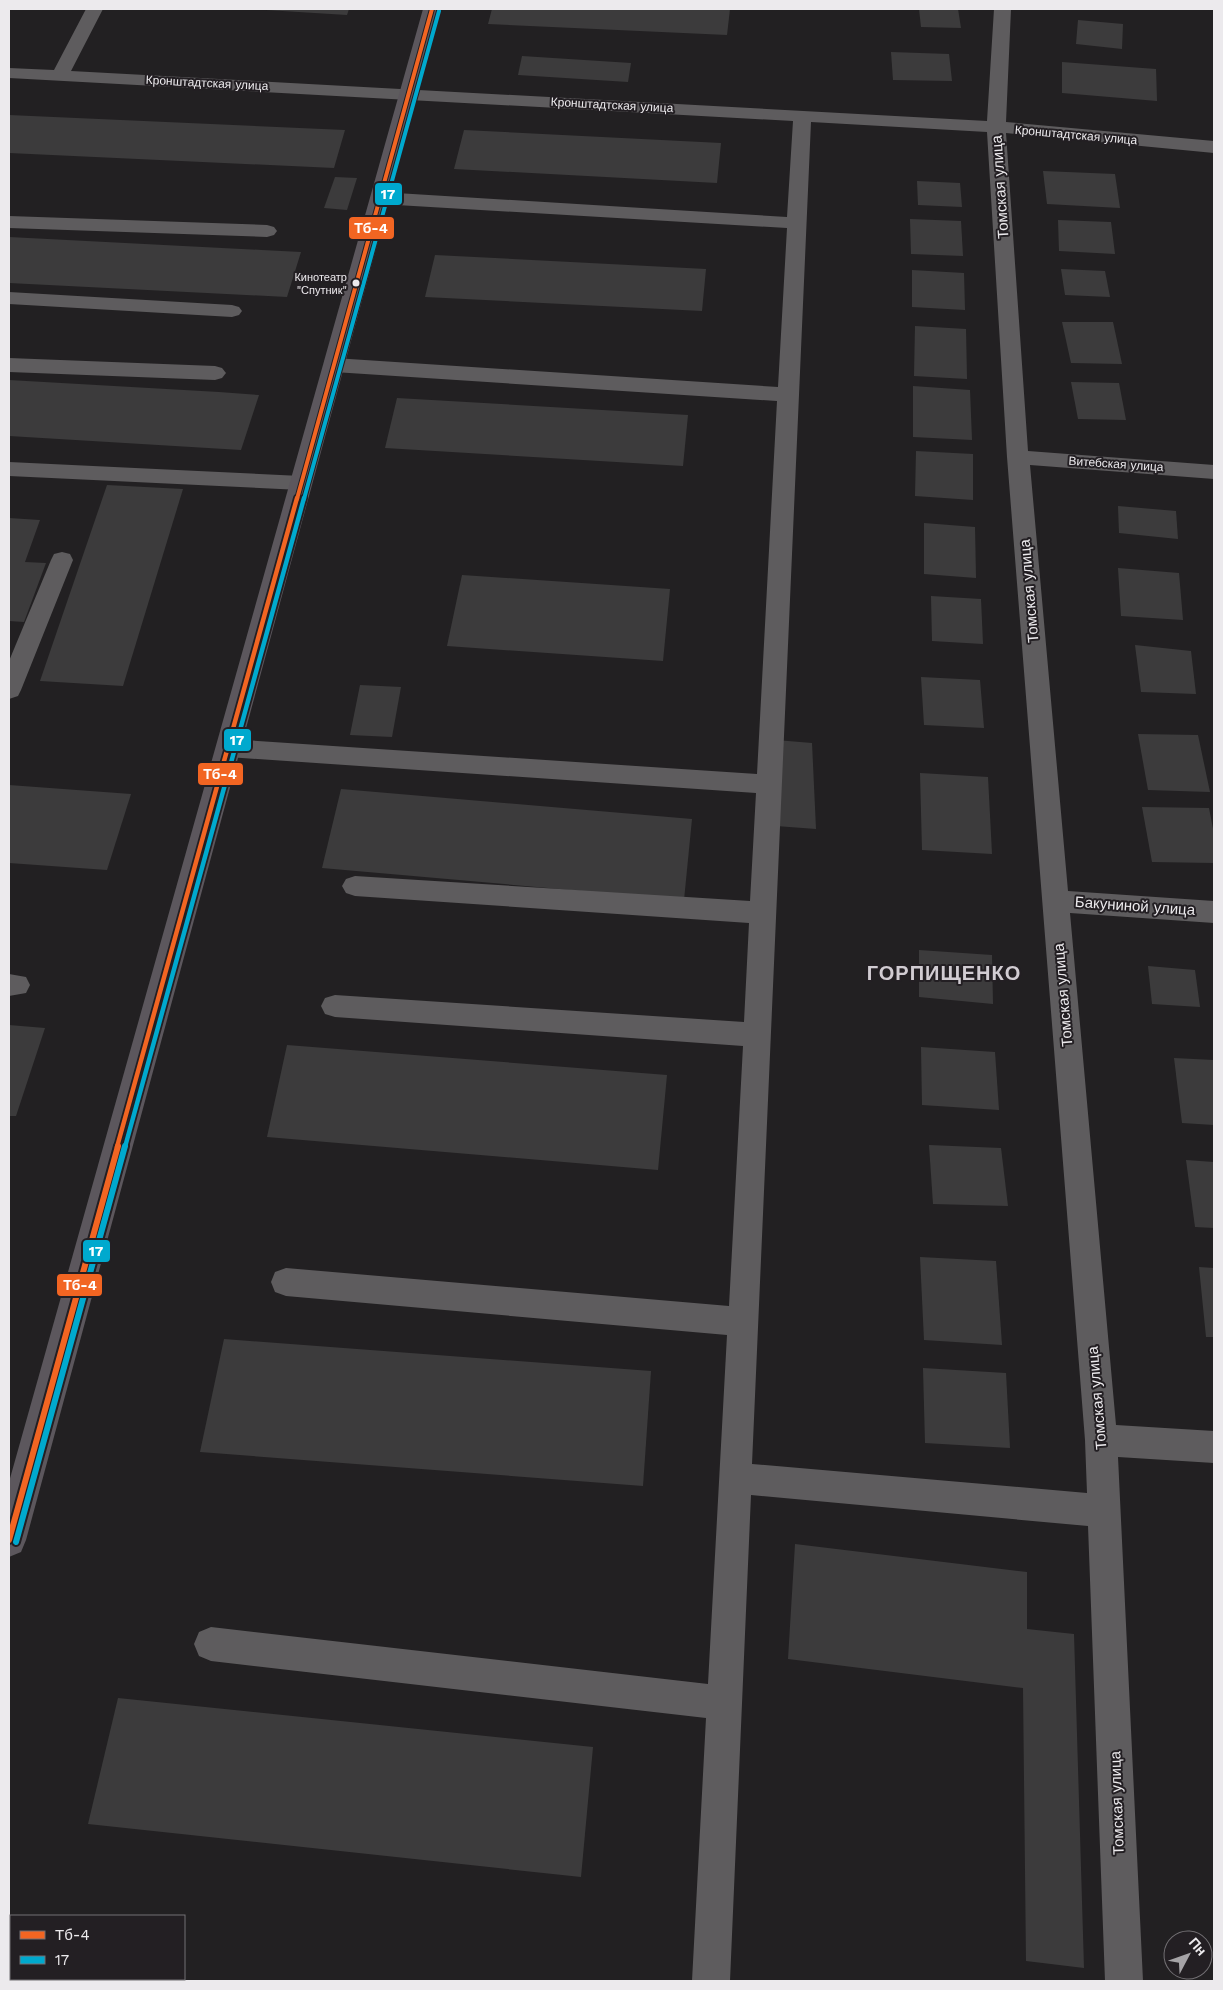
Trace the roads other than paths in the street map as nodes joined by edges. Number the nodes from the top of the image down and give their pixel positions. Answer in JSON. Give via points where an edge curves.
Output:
{"nodes":[{"id":1,"x":94,"y":9,"type":"edge"},
{"id":2,"x":432,"y":9,"type":"edge"},
{"id":3,"x":1003,"y":9,"type":"edge"},
{"id":4,"x":9,"y":73,"type":"edge"},
{"id":5,"x":60,"y":76,"type":"junction"},
{"id":6,"x":409,"y":94,"type":"junction"},
{"id":7,"x":802,"y":116,"type":"junction"},
{"id":8,"x":996,"y":127,"type":"junction"},
{"id":9,"x":1214,"y":147,"type":"edge"},
{"id":10,"x":380,"y":198,"type":"junction"},
{"id":11,"x":9,"y":222,"type":"edge"},
{"id":12,"x":797,"y":223,"type":"junction"},
{"id":13,"x":267,"y":232,"type":"dead end"},
{"id":14,"x":9,"y":298,"type":"edge"},
{"id":15,"x":232,"y":311,"type":"dead end"},
{"id":16,"x":9,"y":365,"type":"edge"},
{"id":17,"x":334,"y":365,"type":"junction"},
{"id":18,"x":215,"y":373,"type":"dead end"},
{"id":19,"x":789,"y":395,"type":"junction"},
{"id":20,"x":1018,"y":457,"type":"junction"},
{"id":21,"x":9,"y":469,"type":"edge"},
{"id":22,"x":1214,"y":472,"type":"edge"},
{"id":23,"x":301,"y":483,"type":"junction"},
{"id":24,"x":62,"y":560,"type":"dead end"},
{"id":25,"x":9,"y":690,"type":"edge"},
{"id":26,"x":228,"y":748,"type":"junction"},
{"id":27,"x":770,"y":784,"type":"junction"},
{"id":28,"x":355,"y":886,"type":"dead end"},
{"id":29,"x":1055,"y":901,"type":"junction"},
{"id":30,"x":1214,"y":912,"type":"edge"},
{"id":31,"x":763,"y":913,"type":"junction"},
{"id":32,"x":336,"y":1006,"type":"dead end"},
{"id":33,"x":758,"y":1035,"type":"junction"},
{"id":34,"x":286,"y":1282,"type":"dead end"},
{"id":35,"x":743,"y":1322,"type":"junction"},
{"id":36,"x":1101,"y":1440,"type":"junction"},
{"id":37,"x":1214,"y":1447,"type":"edge"},
{"id":38,"x":736,"y":1478,"type":"junction"},
{"id":39,"x":1104,"y":1511,"type":"junction"},
{"id":40,"x":9,"y":1540,"type":"edge"},
{"id":41,"x":211,"y":1644,"type":"dead end"},
{"id":42,"x":725,"y":1703,"type":"junction"},
{"id":43,"x":711,"y":1981,"type":"edge"},
{"id":44,"x":1124,"y":1981,"type":"edge"}],
"edges":[{"from":1,"to":5,"type":"street"},
{"from":2,"to":6,"type":"main road"},
{"from":3,"to":8,"type":"street","name":"Томская улица"},
{"from":4,"to":5,"type":"street","name":"Кронштадтская улица"},
{"from":5,"to":6,"type":"street","name":"Кронштадтская улица"},
{"from":6,"to":7,"type":"street","name":"Кронштадтская улица"},
{"from":6,"to":10,"type":"main road"},
{"from":7,"to":8,"type":"street","name":"Кронштадтская улица"},
{"from":7,"to":12,"type":"street"},
{"from":8,"to":9,"type":"street","name":"Кронштадтская улица"},
{"from":8,"to":20,"type":"street","name":"Томская улица"},
{"from":10,"to":12,"type":"street"},
{"from":10,"to":17,"type":"main road"},
{"from":11,"to":13,"type":"street"},
{"from":12,"to":19,"type":"street"},
{"from":14,"to":15,"type":"street"},
{"from":16,"to":18,"type":"street"},
{"from":17,"to":19,"type":"street"},
{"from":17,"to":23,"type":"main road"},
{"from":19,"to":27,"type":"street"},
{"from":20,"to":22,"type":"street","name":"Витебская улица"},
{"from":20,"to":29,"type":"street","name":"Томская улица"},
{"from":21,"to":23,"type":"street"},
{"from":23,"to":26,"type":"main road"},
{"from":24,"to":25,"type":"street"},
{"from":26,"to":27,"type":"street"},
{"from":26,"to":40,"type":"main road"},
{"from":27,"to":31,"type":"street"},
{"from":28,"to":31,"type":"street"},
{"from":29,"to":30,"type":"street","name":"Бакуниной улица"},
{"from":29,"to":36,"type":"street","name":"Томская улица"},
{"from":31,"to":33,"type":"street"},
{"from":32,"to":33,"type":"street"},
{"from":33,"to":35,"type":"street"},
{"from":34,"to":35,"type":"street"},
{"from":35,"to":38,"type":"street"},
{"from":36,"to":37,"type":"street"},
{"from":36,"to":39,"type":"street","name":"Томская улица"},
{"from":38,"to":39,"type":"street"},
{"from":38,"to":42,"type":"street"},
{"from":39,"to":44,"type":"street","name":"Томская улица"},
{"from":41,"to":42,"type":"street"},
{"from":42,"to":43,"type":"street"}]}
